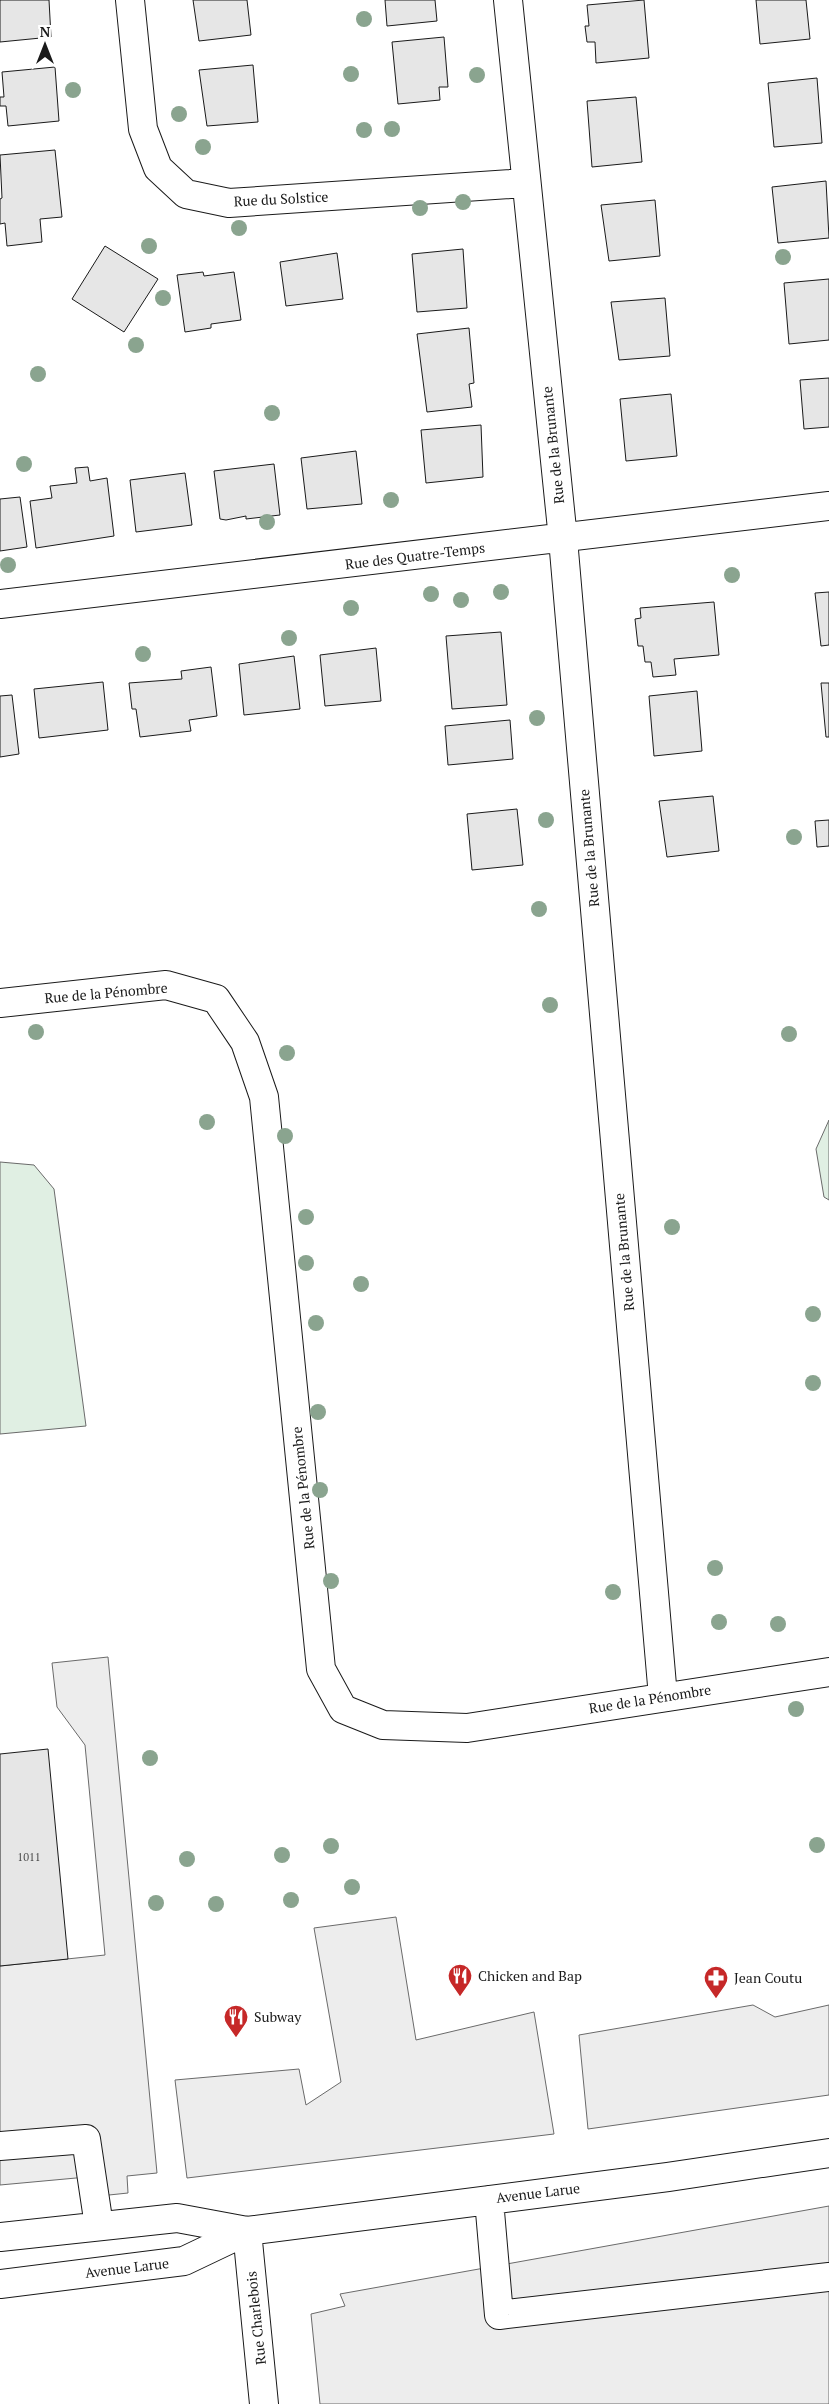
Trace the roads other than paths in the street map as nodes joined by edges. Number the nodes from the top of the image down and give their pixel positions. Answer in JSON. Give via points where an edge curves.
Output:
{"nodes":[{"id":1,"x":130,"y":0,"type":"edge"},
{"id":2,"x":508,"y":0,"type":"edge"},
{"id":3,"x":525,"y":183,"type":"junction"},
{"id":4,"x":829,"y":506,"type":"edge"},
{"id":5,"x":563,"y":539,"type":"junction"},
{"id":6,"x":0,"y":604,"type":"edge"},
{"id":7,"x":0,"y":1002,"type":"edge"},
{"id":8,"x":829,"y":1672,"type":"edge"},
{"id":9,"x":663,"y":1697,"type":"junction"},
{"id":10,"x":0,"y":2146,"type":"edge"},
{"id":11,"x":829,"y":2153,"type":"edge"},
{"id":12,"x":488,"y":2200,"type":"junction"},
{"id":13,"x":99,"y":2226,"type":"junction"},
{"id":14,"x":247,"y":2231,"type":"junction"},
{"id":15,"x":0,"y":2237,"type":"edge"},
{"id":16,"x":829,"y":2277,"type":"edge"},
{"id":17,"x":0,"y":2284,"type":"edge"},
{"id":18,"x":264,"y":2404,"type":"edge"}],
"edges":[{"from":1,"to":3,"type":"street","name":"Rue du Solstice","via":[[143,129],[158,168],[186,194],[229,203]]},
{"from":2,"to":3,"type":"street","name":"Rue de la Brunante"},
{"from":3,"to":5,"type":"street","name":"Rue de la Brunante"},
{"from":4,"to":5,"type":"street","name":"Rue des Quatre-Temps"},
{"from":5,"to":6,"type":"street","name":"Rue des Quatre-Temps"},
{"from":5,"to":9,"type":"street","name":"Rue de la Brunante"},
{"from":7,"to":9,"type":"street","name":"Rue de la Pénombre","via":[[166,985],[216,999],[245,1042],[264,1096],[321,1668],[343,1709],[383,1725],[467,1728]]},
{"from":8,"to":9,"type":"street","name":"Rue de la Pénombre"},
{"from":10,"to":13,"type":"street","via":[[86,2140]]},
{"from":11,"to":12,"type":"street","name":"Avenue Larue"},
{"from":12,"to":14,"type":"street","name":"Avenue Larue"},
{"from":12,"to":16,"type":"street","via":[[499,2315]]},
{"from":13,"to":14,"type":"street","name":"Avenue Larue","via":[[177,2218]]},
{"from":13,"to":15,"type":"street","name":"Avenue Larue"},
{"from":14,"to":17,"type":"street","name":"Avenue Larue","via":[[184,2261]]},
{"from":14,"to":18,"type":"street","name":"Rue Charlebois"}]}
